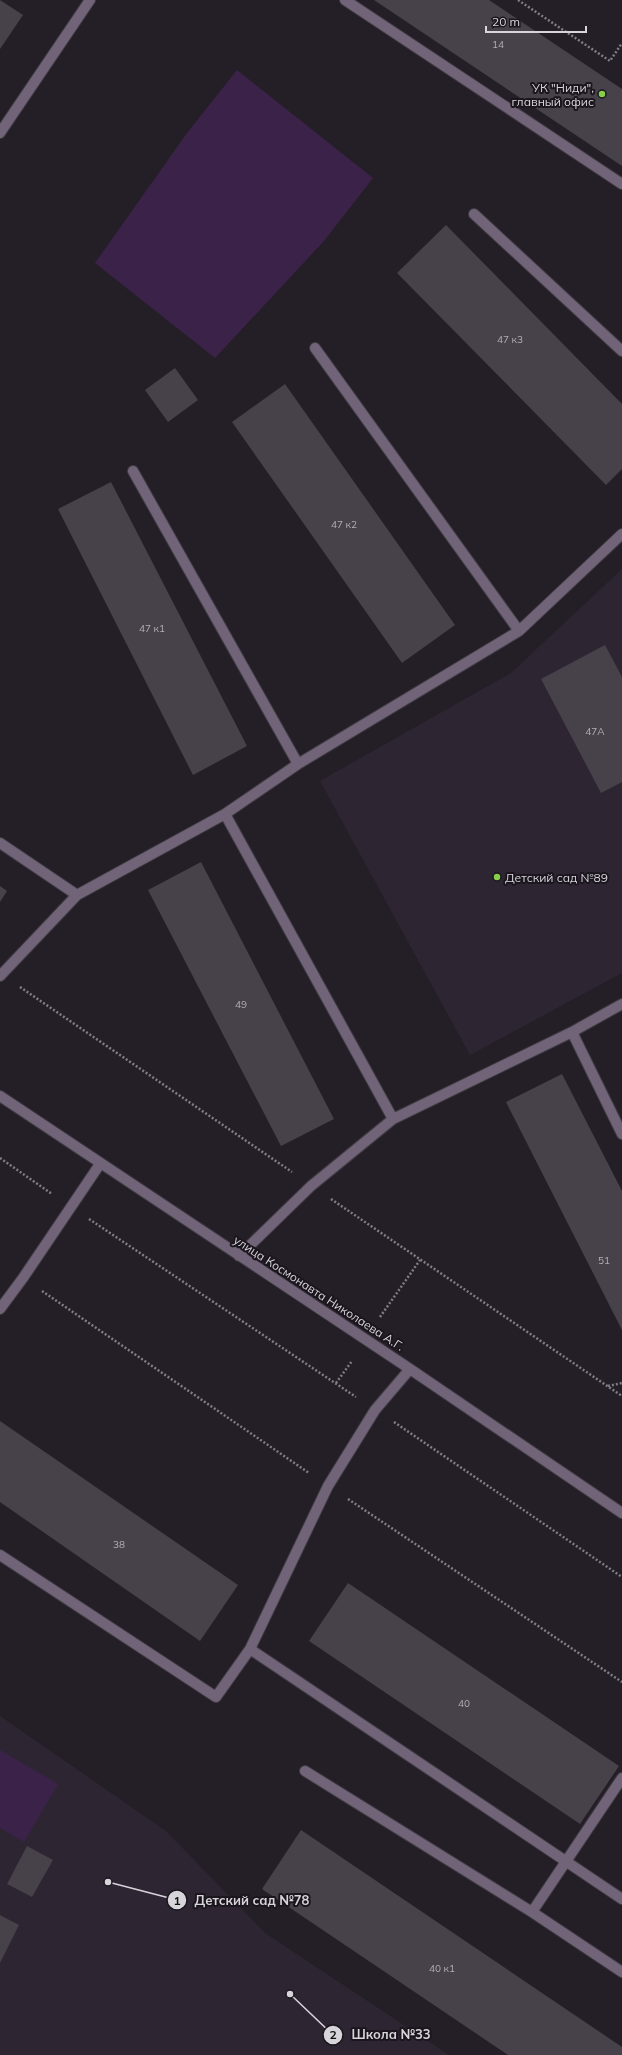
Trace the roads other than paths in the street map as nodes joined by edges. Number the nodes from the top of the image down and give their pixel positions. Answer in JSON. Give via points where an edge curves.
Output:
{"nodes":[{"id":1,"x":90,"y":0,"type":"edge"},
{"id":2,"x":345,"y":0,"type":"edge"},
{"id":3,"x":0,"y":133,"type":"edge"},
{"id":4,"x":622,"y":184,"type":"edge"},
{"id":5,"x":474,"y":214,"type":"dead end"},
{"id":6,"x":315,"y":348,"type":"dead end"},
{"id":7,"x":622,"y":351,"type":"edge"},
{"id":8,"x":133,"y":471,"type":"dead end"},
{"id":9,"x":622,"y":534,"type":"edge"},
{"id":10,"x":519,"y":631,"type":"junction"},
{"id":11,"x":298,"y":764,"type":"junction"},
{"id":12,"x":224,"y":814,"type":"junction"},
{"id":13,"x":0,"y":843,"type":"edge"},
{"id":14,"x":77,"y":895,"type":"junction"},
{"id":15,"x":0,"y":976,"type":"edge"},
{"id":16,"x":622,"y":1004,"type":"edge"},
{"id":17,"x":572,"y":1032,"type":"junction"},
{"id":18,"x":0,"y":1096,"type":"edge"},
{"id":19,"x":393,"y":1119,"type":"junction"},
{"id":20,"x":622,"y":1134,"type":"edge"},
{"id":21,"x":100,"y":1164,"type":"junction"},
{"id":22,"x":239,"y":1256,"type":"junction"},
{"id":23,"x":0,"y":1309,"type":"edge"},
{"id":24,"x":410,"y":1369,"type":"junction"},
{"id":25,"x":622,"y":1513,"type":"edge"},
{"id":26,"x":0,"y":1555,"type":"edge"},
{"id":27,"x":250,"y":1649,"type":"junction"},
{"id":28,"x":305,"y":1771,"type":"dead end"},
{"id":29,"x":622,"y":1778,"type":"edge"},
{"id":30,"x":566,"y":1862,"type":"junction"},
{"id":31,"x":622,"y":1899,"type":"edge"},
{"id":32,"x":532,"y":1912,"type":"junction"},
{"id":33,"x":622,"y":1972,"type":"edge"}],
"edges":[{"from":1,"to":3,"type":"street"},
{"from":2,"to":4,"type":"street"},
{"from":5,"to":7,"type":"street"},
{"from":6,"to":10,"type":"street"},
{"from":8,"to":11,"type":"street"},
{"from":9,"to":10,"type":"street"},
{"from":10,"to":11,"type":"street"},
{"from":11,"to":12,"type":"street"},
{"from":12,"to":14,"type":"street"},
{"from":12,"to":19,"type":"street"},
{"from":13,"to":14,"type":"street"},
{"from":14,"to":15,"type":"street"},
{"from":16,"to":17,"type":"street"},
{"from":17,"to":19,"type":"street"},
{"from":17,"to":20,"type":"street"},
{"from":18,"to":21,"type":"street","name":"улица Космонавта Николаева А.Г."},
{"from":19,"to":22,"type":"street","via":[[311,1186]]},
{"from":21,"to":22,"type":"street","name":"улица Космонавта Николаева А.Г."},
{"from":21,"to":23,"type":"street"},
{"from":22,"to":24,"type":"street","name":"улица Космонавта Николаева А.Г."},
{"from":24,"to":25,"type":"street","name":"улица Космонавта Николаева А.Г."},
{"from":24,"to":27,"type":"street","via":[[375,1410],[328,1486]]},
{"from":26,"to":27,"type":"street","via":[[216,1697]]},
{"from":27,"to":30,"type":"street"},
{"from":28,"to":32,"type":"street"},
{"from":29,"to":30,"type":"street"},
{"from":30,"to":31,"type":"street"},
{"from":30,"to":32,"type":"street"},
{"from":32,"to":33,"type":"street"}]}
